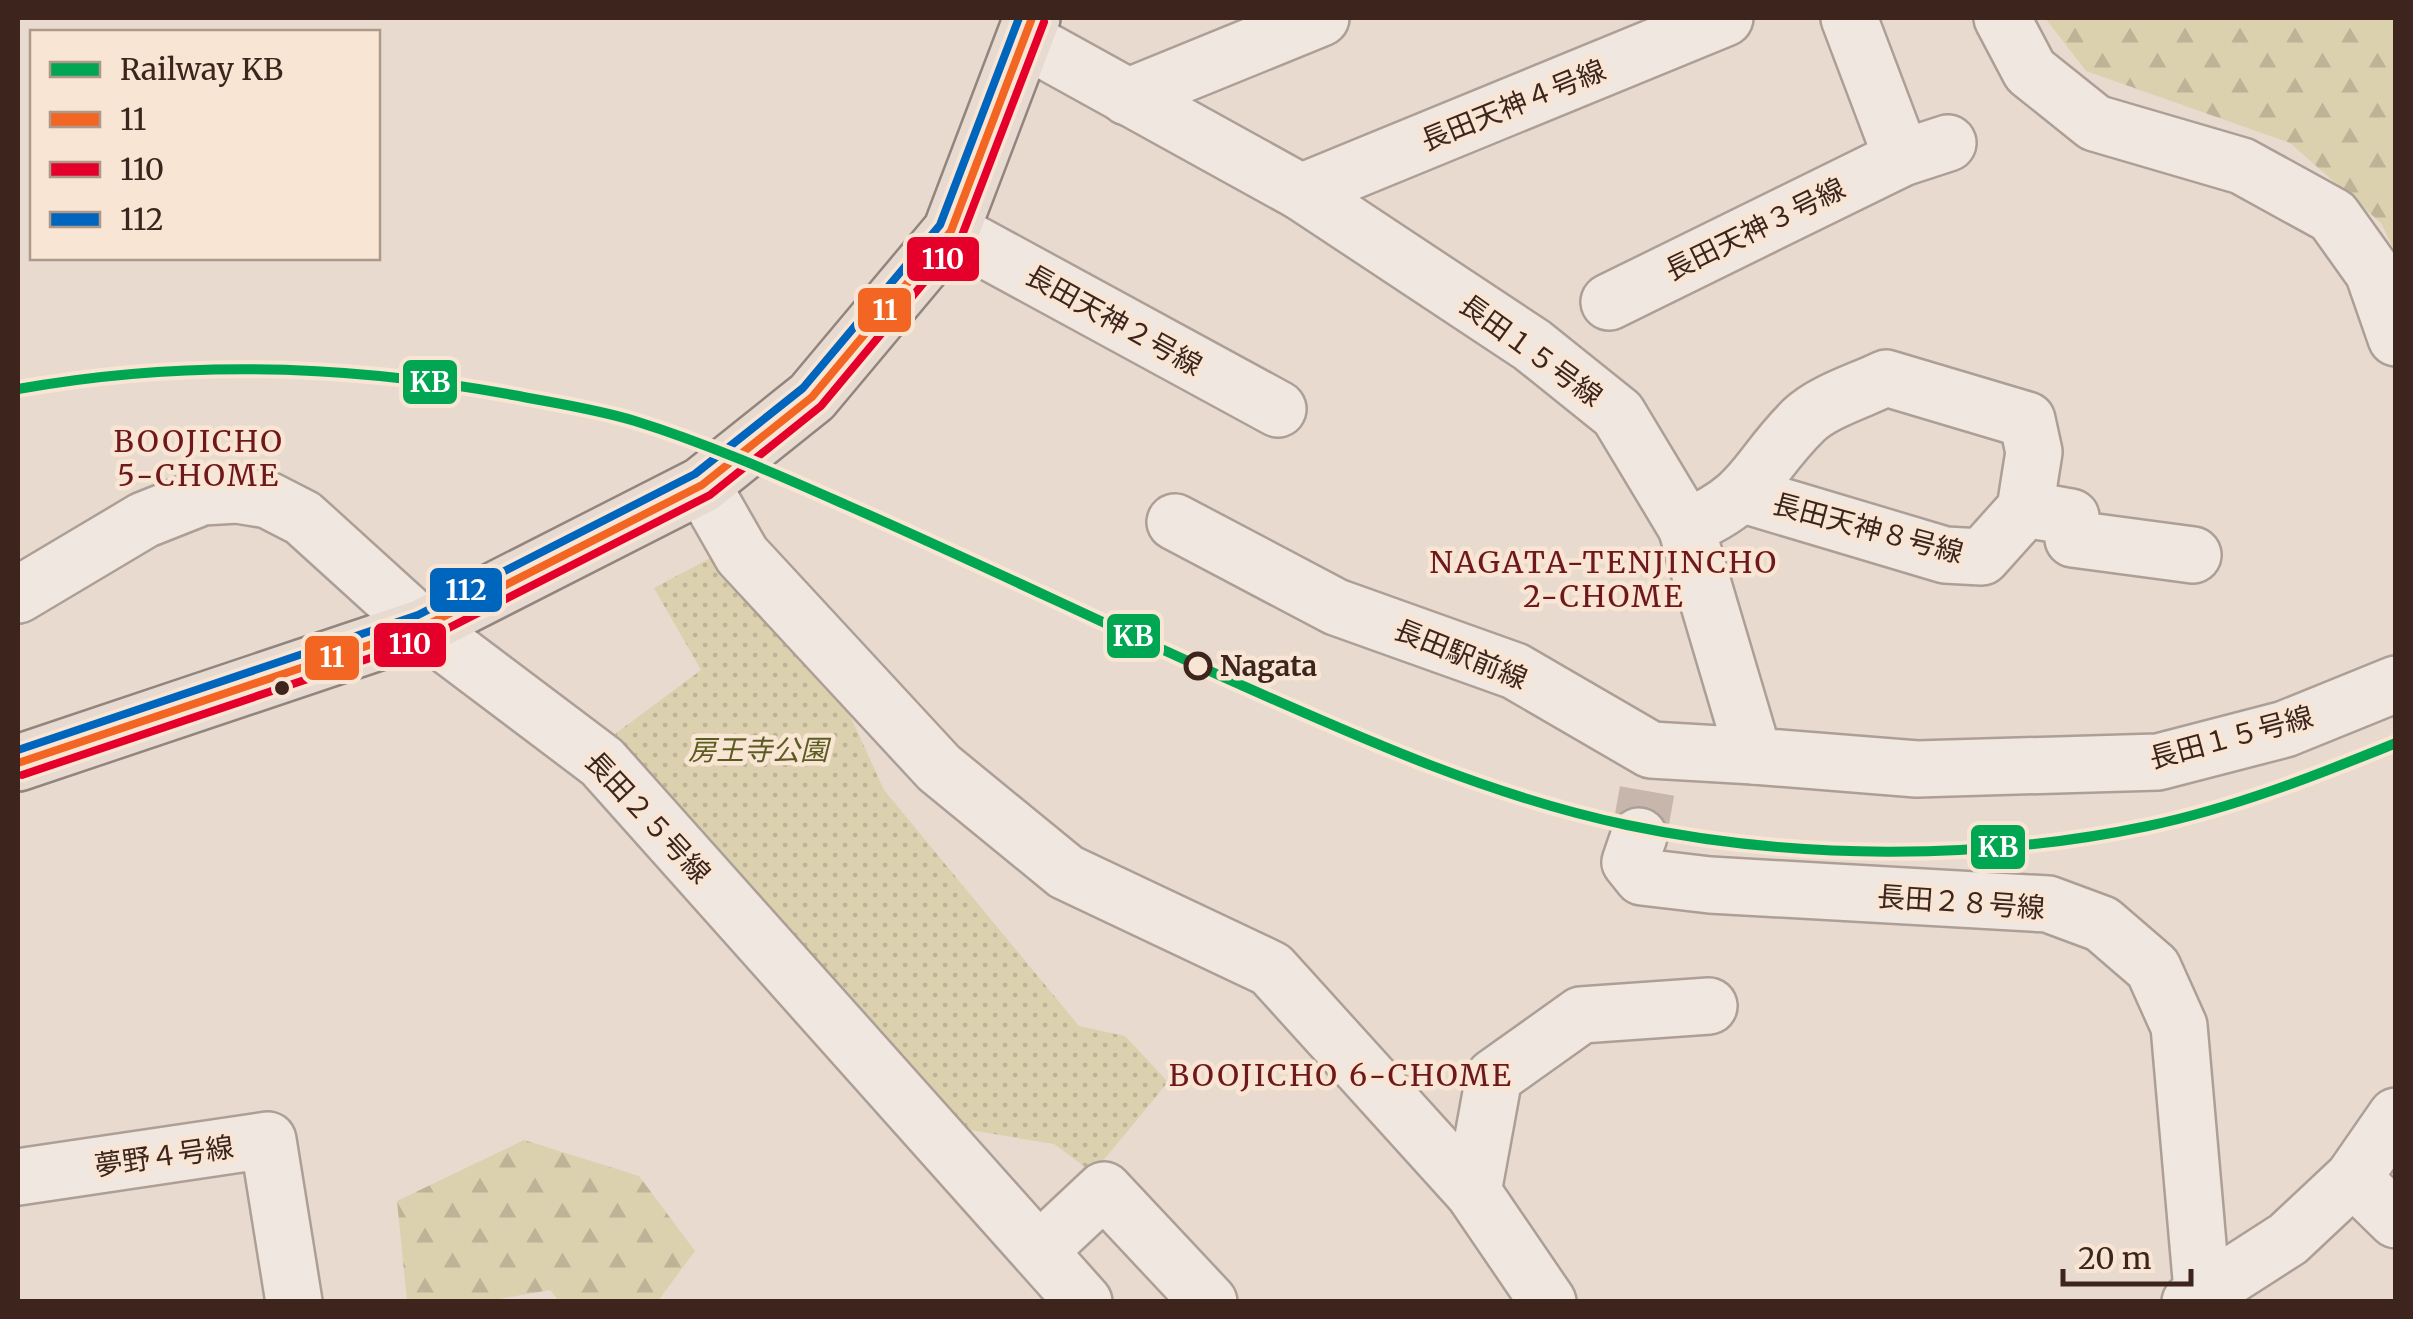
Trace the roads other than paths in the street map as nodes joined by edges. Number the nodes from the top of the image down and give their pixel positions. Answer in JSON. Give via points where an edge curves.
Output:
{"nodes":[{"id":1,"x":1321,"y":18,"type":"edge"},
{"id":2,"x":1725,"y":18,"type":"edge"},
{"id":3,"x":1850,"y":18,"type":"edge"},
{"id":4,"x":2002,"y":18,"type":"edge"},
{"id":5,"x":1029,"y":29,"type":"edge"},
{"id":6,"x":1126,"y":97,"type":"junction"},
{"id":7,"x":1300,"y":192,"type":"junction"},
{"id":8,"x":950,"y":231,"type":"junction"},
{"id":9,"x":1609,"y":302,"type":"dead end"},
{"id":10,"x":2396,"y":338,"type":"edge"},
{"id":11,"x":1278,"y":409,"type":"dead end"},
{"id":12,"x":702,"y":485,"type":"junction"},
{"id":13,"x":1744,"y":495,"type":"junction"},
{"id":14,"x":2025,"y":509,"type":"junction"},
{"id":15,"x":1175,"y":522,"type":"dead end"},
{"id":16,"x":1686,"y":527,"type":"junction"},
{"id":17,"x":2193,"y":555,"type":"dead end"},
{"id":18,"x":18,"y":595,"type":"edge"},
{"id":19,"x":423,"y":627,"type":"junction"},
{"id":20,"x":2396,"y":684,"type":"edge"},
{"id":21,"x":1754,"y":756,"type":"junction"},
{"id":22,"x":18,"y":764,"type":"edge"},
{"id":23,"x":1646,"y":792,"type":"junction"},
{"id":24,"x":1710,"y":1006,"type":"dead end"},
{"id":25,"x":2396,"y":1116,"type":"edge"},
{"id":26,"x":18,"y":1178,"type":"edge"},
{"id":27,"x":2352,"y":1178,"type":"junction"},
{"id":28,"x":1472,"y":1192,"type":"junction"},
{"id":29,"x":2396,"y":1220,"type":"edge"},
{"id":30,"x":1039,"y":1251,"type":"junction"},
{"id":31,"x":2199,"y":1300,"type":"edge"},
{"id":32,"x":294,"y":1302,"type":"edge"},
{"id":33,"x":1084,"y":1302,"type":"edge"},
{"id":34,"x":1209,"y":1302,"type":"edge"},
{"id":35,"x":1548,"y":1302,"type":"edge"}],
"edges":[{"from":1,"to":6,"type":"street"},
{"from":2,"to":7,"type":"street","name":"長田天神４号線"},
{"from":3,"to":9,"type":"street","name":"長田天神３号線","via":[[1925,151]]},
{"from":4,"to":10,"type":"street","via":[[2030,71],[2095,123],[2242,166],[2333,216],[2372,272]]},
{"from":5,"to":6,"type":"street","name":"長田１５号線"},
{"from":5,"to":8,"type":"main road"},
{"from":6,"to":7,"type":"street","name":"長田１５号線"},
{"from":7,"to":16,"type":"street","name":"長田１５号線","via":[[1532,345],[1618,414]]},
{"from":8,"to":11,"type":"street","name":"長田天神２号線"},
{"from":8,"to":12,"type":"main road","via":[[812,397]]},
{"from":12,"to":19,"type":"main road"},
{"from":12,"to":28,"type":"street","via":[[742,555],[939,768],[1066,872],[1271,969]]},
{"from":13,"to":14,"type":"street","name":"長田天神８号線","via":[[1946,555],[1982,557]]},
{"from":13,"to":14,"type":"street","name":"長田天神８号線","via":[[1807,417],[1886,378],[2027,420],[2034,452]]},
{"from":13,"to":16,"type":"street","name":"長田天神８号線"},
{"from":14,"to":17,"type":"street","via":[[2071,517],[2073,539]]},
{"from":15,"to":23,"type":"street","name":"長田駅前線","via":[[1336,606],[1515,671]]},
{"from":16,"to":21,"type":"street","name":"長田１５号線"},
{"from":18,"to":19,"type":"street","name":"長田２５号線","via":[[144,520],[202,498],[237,495],[268,500],[302,518]]},
{"from":19,"to":22,"type":"main road"},
{"from":19,"to":30,"type":"street","name":"長田２５号線","via":[[602,762]]},
{"from":20,"to":21,"type":"street","name":"長田１５号線","via":[[2285,729],[2158,762],[1917,769]]},
{"from":21,"to":23,"type":"street","name":"長田駅前線"},
{"from":23,"to":31,"type":"street","name":"長田２８号線","via":[[1630,862],[1642,877],[2048,904],[2102,924],[2153,968],[2179,1026]]},
{"from":24,"to":28,"type":"street","via":[[1580,1014],[1494,1077]]},
{"from":25,"to":27,"type":"street"},
{"from":26,"to":32,"type":"street","name":"夢野４号線","via":[[268,1140]]},
{"from":27,"to":29,"type":"street"},
{"from":27,"to":31,"type":"street","via":[[2288,1240]]},
{"from":28,"to":35,"type":"street"},
{"from":30,"to":33,"type":"street","name":"長田２５号線"},
{"from":30,"to":34,"type":"street","via":[[1104,1190]]}]}
